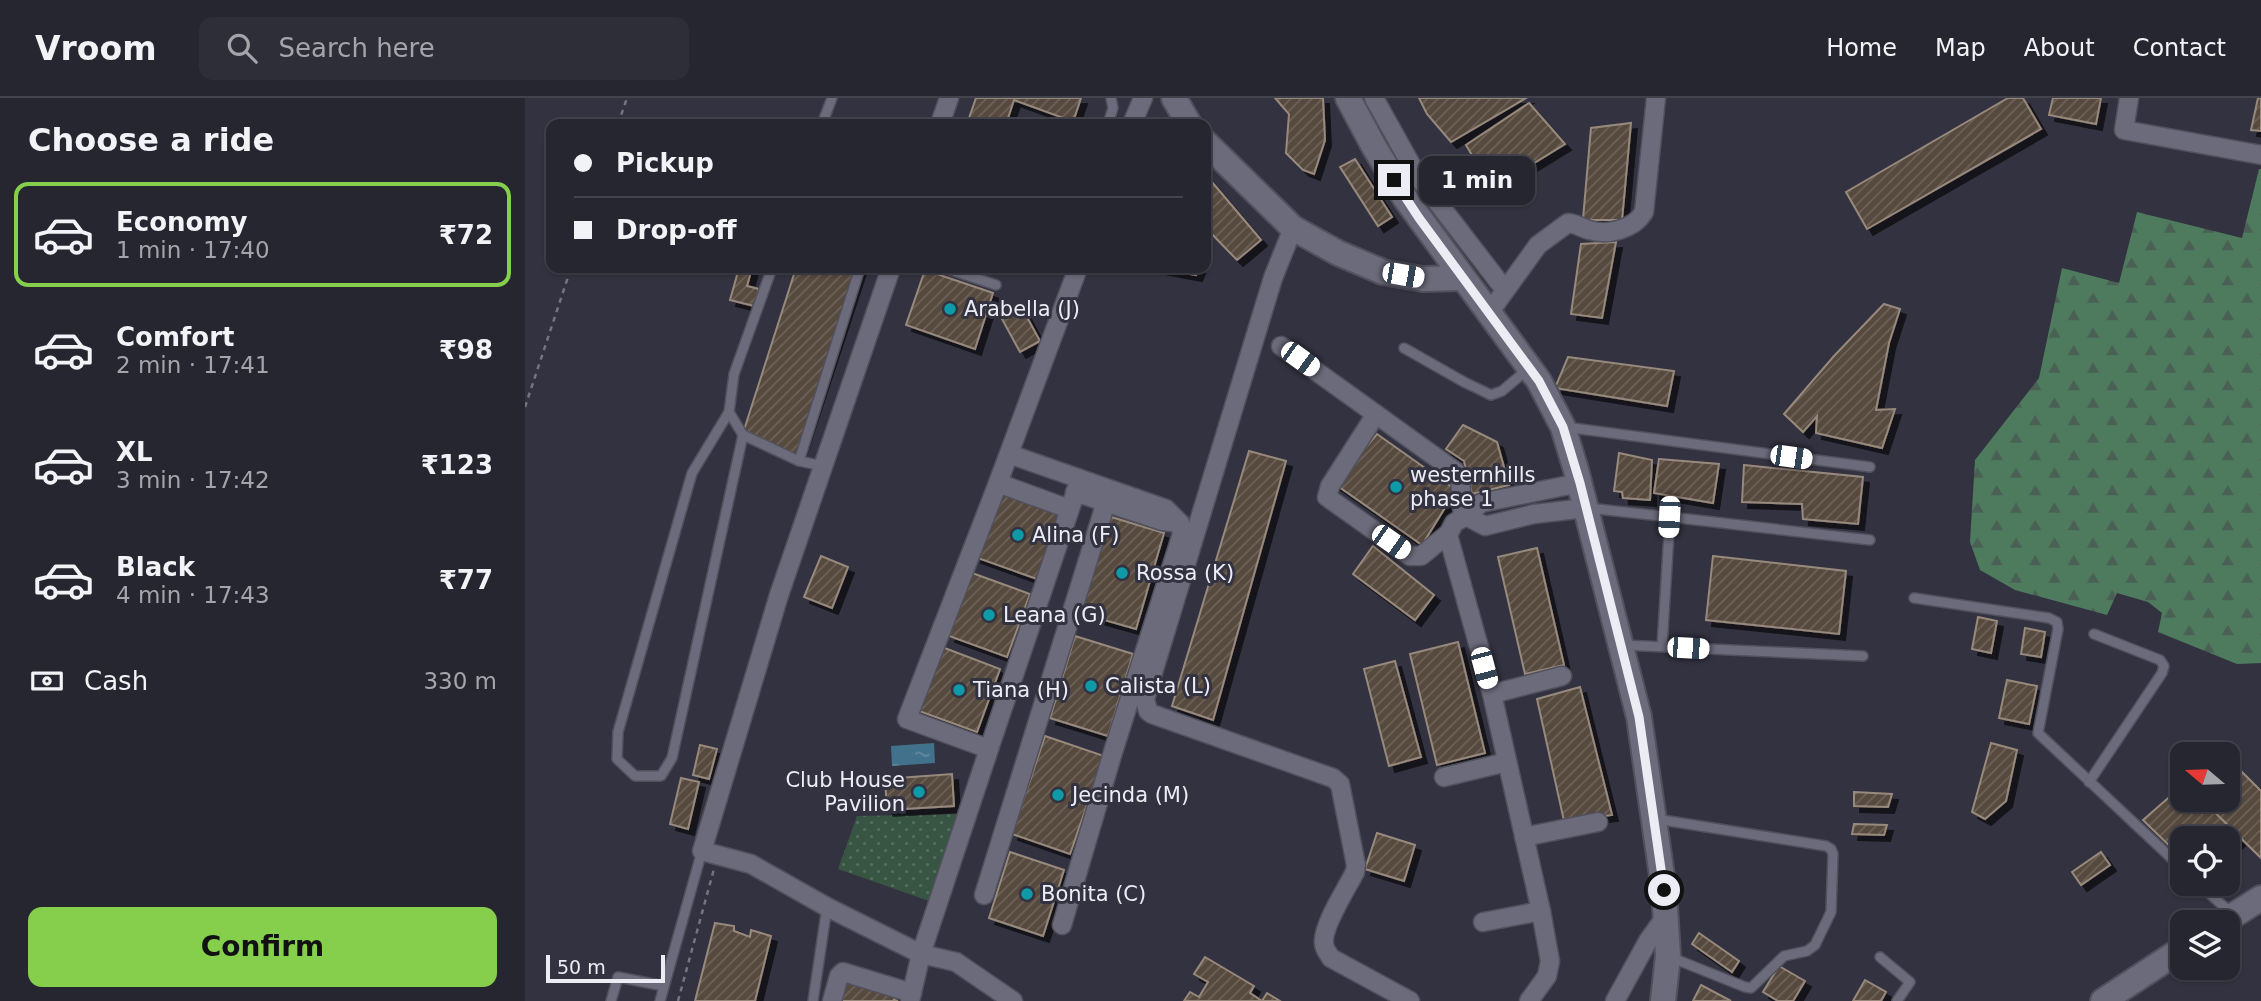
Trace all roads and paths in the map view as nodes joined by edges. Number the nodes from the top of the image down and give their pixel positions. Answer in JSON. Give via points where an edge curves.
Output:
{"nodes":[{"id":1,"x":627,"y":98,"type":"edge"},
{"id":2,"x":832,"y":98,"type":"edge"},
{"id":3,"x":949,"y":98,"type":"edge"},
{"id":4,"x":1111,"y":98,"type":"edge"},
{"id":5,"x":1143,"y":98,"type":"edge"},
{"id":6,"x":1174,"y":98,"type":"edge"},
{"id":7,"x":1348,"y":98,"type":"edge"},
{"id":8,"x":1374,"y":98,"type":"edge"},
{"id":9,"x":1657,"y":98,"type":"edge"},
{"id":10,"x":2129,"y":98,"type":"edge"},
{"id":11,"x":620,"y":119,"type":"edge"},
{"id":12,"x":824,"y":119,"type":"edge"},
{"id":13,"x":942,"y":119,"type":"edge"},
{"id":14,"x":1110,"y":119,"type":"edge"},
{"id":15,"x":1134,"y":119,"type":"edge"},
{"id":16,"x":1186,"y":119,"type":"edge"},
{"id":17,"x":1211,"y":148,"type":"edge"},
{"id":18,"x":2261,"y":155,"type":"edge"},
{"id":19,"x":1293,"y":228,"type":"junction"},
{"id":20,"x":569,"y":273,"type":"edge"},
{"id":21,"x":770,"y":273,"type":"edge"},
{"id":22,"x":858,"y":273,"type":"edge"},
{"id":23,"x":889,"y":273,"type":"edge"},
{"id":24,"x":960,"y":273,"type":"edge"},
{"id":25,"x":1076,"y":273,"type":"edge"},
{"id":26,"x":1463,"y":278,"type":"junction"},
{"id":27,"x":996,"y":285,"type":"dead end"},
{"id":28,"x":1506,"y":290,"type":"junction"},
{"id":29,"x":1489,"y":313,"type":"junction"},
{"id":30,"x":1281,"y":346,"type":"dead end"},
{"id":31,"x":1404,"y":348,"type":"dead end"},
{"id":32,"x":1529,"y":368,"type":"junction"},
{"id":33,"x":525,"y":407,"type":"edge"},
{"id":34,"x":729,"y":412,"type":"junction"},
{"id":35,"x":1376,"y":414,"type":"junction"},
{"id":36,"x":1563,"y":427,"type":"junction"},
{"id":37,"x":743,"y":435,"type":"junction"},
{"id":38,"x":1009,"y":454,"type":"junction"},
{"id":39,"x":799,"y":461,"type":"junction"},
{"id":40,"x":823,"y":466,"type":"junction"},
{"id":41,"x":1870,"y":467,"type":"dead end"},
{"id":42,"x":998,"y":483,"type":"junction"},
{"id":43,"x":1580,"y":483,"type":"junction"},
{"id":44,"x":1074,"y":493,"type":"junction"},
{"id":45,"x":1106,"y":502,"type":"junction"},
{"id":46,"x":1586,"y":508,"type":"junction"},
{"id":47,"x":1464,"y":517,"type":"junction"},
{"id":48,"x":1669,"y":517,"type":"junction"},
{"id":49,"x":1180,"y":523,"type":"junction"},
{"id":50,"x":1448,"y":533,"type":"junction"},
{"id":51,"x":1870,"y":540,"type":"dead end"},
{"id":52,"x":1914,"y":598,"type":"dead end"},
{"id":53,"x":2094,"y":634,"type":"dead end"},
{"id":54,"x":1620,"y":645,"type":"junction"},
{"id":55,"x":1663,"y":646,"type":"junction"},
{"id":56,"x":1863,"y":656,"type":"dead end"},
{"id":57,"x":1562,"y":676,"type":"dead end"},
{"id":58,"x":1492,"y":694,"type":"junction"},
{"id":59,"x":989,"y":749,"type":"junction"},
{"id":60,"x":1507,"y":762,"type":"junction"},
{"id":61,"x":1444,"y":777,"type":"dead end"},
{"id":62,"x":2089,"y":782,"type":"junction"},
{"id":63,"x":1655,"y":818,"type":"junction"},
{"id":64,"x":1598,"y":822,"type":"dead end"},
{"id":65,"x":1524,"y":837,"type":"junction"},
{"id":66,"x":710,"y":853,"type":"junction"},
{"id":67,"x":2170,"y":857,"type":"edge"},
{"id":68,"x":984,"y":895,"type":"dead end"},
{"id":69,"x":2209,"y":896,"type":"edge"},
{"id":70,"x":2261,"y":898,"type":"edge"},
{"id":71,"x":827,"y":907,"type":"junction"},
{"id":72,"x":2221,"y":910,"type":"edge"},
{"id":73,"x":1541,"y":911,"type":"junction"},
{"id":74,"x":2240,"y":911,"type":"edge"},
{"id":75,"x":1666,"y":916,"type":"junction"},
{"id":76,"x":1483,"y":922,"type":"dead end"},
{"id":77,"x":1062,"y":925,"type":"dead end"},
{"id":78,"x":921,"y":954,"type":"junction"},
{"id":79,"x":1668,"y":956,"type":"junction"},
{"id":80,"x":1880,"y":957,"type":"dead end"},
{"id":81,"x":2170,"y":957,"type":"edge"},
{"id":82,"x":664,"y":986,"type":"junction"},
{"id":83,"x":911,"y":997,"type":"edge"},
{"id":84,"x":611,"y":1001,"type":"edge"},
{"id":85,"x":660,"y":1001,"type":"edge"},
{"id":86,"x":678,"y":1001,"type":"edge"},
{"id":87,"x":813,"y":1001,"type":"edge"},
{"id":88,"x":832,"y":1001,"type":"edge"},
{"id":89,"x":1013,"y":1001,"type":"edge"},
{"id":90,"x":1409,"y":1001,"type":"edge"},
{"id":91,"x":1529,"y":1001,"type":"edge"},
{"id":92,"x":1615,"y":1001,"type":"edge"},
{"id":93,"x":1663,"y":1001,"type":"edge"},
{"id":94,"x":1897,"y":1001,"type":"edge"},
{"id":95,"x":2103,"y":1001,"type":"edge"}],
"edges":[{"from":1,"to":11,"type":"path"},
{"from":2,"to":12,"type":"lane"},
{"from":3,"to":13,"type":"street"},
{"from":4,"to":14,"type":"lane"},
{"from":5,"to":15,"type":"street"},
{"from":6,"to":16,"type":"street"},
{"from":7,"to":26,"type":"street","via":[[1405,198]]},
{"from":8,"to":28,"type":"street","via":[[1418,177]]},
{"from":9,"to":28,"type":"street","via":[[1641,219],[1614,232],[1568,223],[1538,245]]},
{"from":10,"to":18,"type":"street","via":[[2124,130]]},
{"from":17,"to":19,"type":"street"},
{"from":19,"to":26,"type":"street","via":[[1383,272],[1423,279]]},
{"from":19,"to":90,"type":"street","via":[[1273,278],[1146,706],[1152,714],[1340,784],[1356,865],[1328,925],[1323,941],[1326,951]]},
{"from":20,"to":33,"type":"path"},
{"from":21,"to":34,"type":"lane","via":[[734,374]]},
{"from":22,"to":39,"type":"lane"},
{"from":23,"to":40,"type":"street"},
{"from":24,"to":27,"type":"lane"},
{"from":25,"to":38,"type":"street"},
{"from":26,"to":29,"type":"street"},
{"from":28,"to":29,"type":"street"},
{"from":29,"to":32,"type":"street"},
{"from":30,"to":35,"type":"street"},
{"from":31,"to":32,"type":"lane","via":[[1491,395]]},
{"from":32,"to":36,"type":"street"},
{"from":34,"to":37,"type":"lane"},
{"from":34,"to":37,"type":"lane","via":[[692,473],[618,732],[617,759],[635,776],[661,776],[672,758]]},
{"from":35,"to":47,"type":"street","via":[[1455,471],[1460,478]]},
{"from":35,"to":50,"type":"street","via":[[1327,497],[1411,556],[1421,556]]},
{"from":36,"to":41,"type":"lane"},
{"from":36,"to":43,"type":"street"},
{"from":37,"to":39,"type":"lane"},
{"from":38,"to":42,"type":"street"},
{"from":38,"to":44,"type":"street"},
{"from":39,"to":40,"type":"lane"},
{"from":40,"to":66,"type":"street","via":[[779,595]]},
{"from":42,"to":44,"type":"street"},
{"from":42,"to":59,"type":"street","via":[[907,719]]},
{"from":43,"to":46,"type":"street"},
{"from":43,"to":47,"type":"street","via":[[1481,503]]},
{"from":44,"to":45,"type":"street"},
{"from":44,"to":49,"type":"street","via":[[1166,509]]},
{"from":44,"to":59,"type":"street"},
{"from":45,"to":49,"type":"street"},
{"from":45,"to":68,"type":"street"},
{"from":46,"to":47,"type":"street","via":[[1485,526]]},
{"from":46,"to":48,"type":"lane"},
{"from":46,"to":54,"type":"street"},
{"from":47,"to":50,"type":"street"},
{"from":48,"to":51,"type":"lane"},
{"from":48,"to":55,"type":"lane"},
{"from":49,"to":77,"type":"street","via":[[1182,534]]},
{"from":50,"to":58,"type":"street"},
{"from":52,"to":62,"type":"lane","via":[[2057,622],[2038,733]]},
{"from":53,"to":62,"type":"lane","via":[[2164,666]]},
{"from":54,"to":55,"type":"lane"},
{"from":54,"to":63,"type":"street","via":[[1639,717]]},
{"from":55,"to":56,"type":"lane"},
{"from":57,"to":58,"type":"street"},
{"from":58,"to":60,"type":"street"},
{"from":59,"to":78,"type":"street"},
{"from":60,"to":61,"type":"street"},
{"from":60,"to":65,"type":"street"},
{"from":62,"to":67,"type":"lane"},
{"from":63,"to":75,"type":"street"},
{"from":63,"to":79,"type":"lane","via":[[1826,846],[1833,854],[1831,912],[1815,945],[1784,956],[1751,988]]},
{"from":64,"to":65,"type":"street"},
{"from":65,"to":73,"type":"street"},
{"from":66,"to":71,"type":"street","via":[[751,864]]},
{"from":66,"to":82,"type":"lane"},
{"from":66,"to":86,"type":"path"},
{"from":69,"to":72,"type":"lane"},
{"from":70,"to":74,"type":"street"},
{"from":71,"to":78,"type":"street"},
{"from":71,"to":87,"type":"lane"},
{"from":73,"to":76,"type":"street"},
{"from":73,"to":91,"type":"street","via":[[1550,968]]},
{"from":75,"to":79,"type":"street"},
{"from":75,"to":92,"type":"street"},
{"from":78,"to":83,"type":"street"},
{"from":78,"to":89,"type":"street","via":[[955,962]]},
{"from":79,"to":93,"type":"street"},
{"from":80,"to":94,"type":"lane","via":[[1910,982]]},
{"from":81,"to":95,"type":"street"},
{"from":82,"to":84,"type":"lane","via":[[618,977]]},
{"from":82,"to":85,"type":"lane"},
{"from":83,"to":88,"type":"street","via":[[843,972]]}]}
